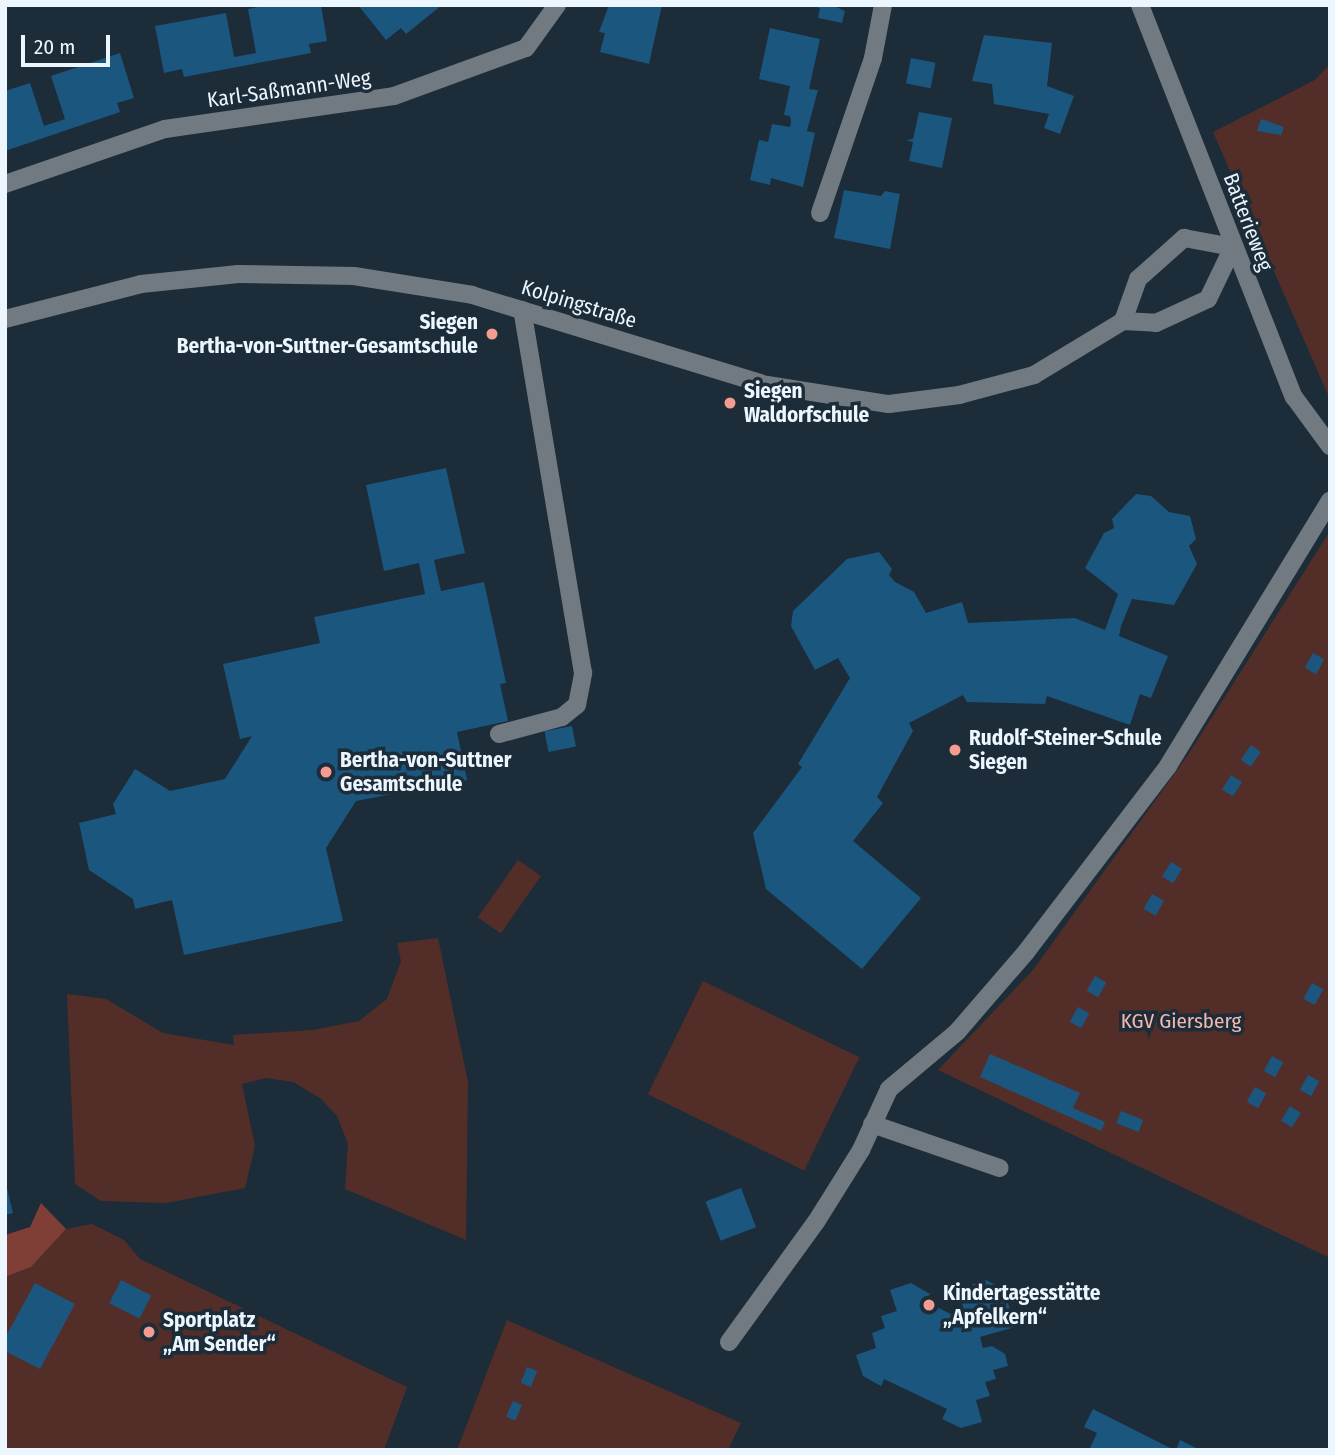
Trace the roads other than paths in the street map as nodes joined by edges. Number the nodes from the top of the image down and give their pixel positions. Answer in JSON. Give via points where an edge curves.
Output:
{"nodes":[{"id":1,"x":557,"y":5,"type":"edge"},
{"id":2,"x":883,"y":5,"type":"edge"},
{"id":3,"x":1140,"y":5,"type":"edge"},
{"id":4,"x":5,"y":184,"type":"edge"},
{"id":5,"x":820,"y":213,"type":"dead end"},
{"id":6,"x":1233,"y":247,"type":"junction"},
{"id":7,"x":522,"y":310,"type":"junction"},
{"id":8,"x":5,"y":319,"type":"edge"},
{"id":9,"x":1123,"y":321,"type":"junction"},
{"id":10,"x":1330,"y":446,"type":"edge"},
{"id":11,"x":1330,"y":501,"type":"edge"},
{"id":12,"x":499,"y":734,"type":"dead end"},
{"id":13,"x":872,"y":1124,"type":"junction"},
{"id":14,"x":1000,"y":1168,"type":"dead end"},
{"id":15,"x":729,"y":1342,"type":"dead end"}],
"edges":[{"from":1,"to":4,"type":"street","name":"Karl-Saßmann-Weg","via":[[526,48],[394,96],[165,130]]},
{"from":2,"to":5,"type":"street","via":[[869,69]]},
{"from":3,"to":6,"type":"street","name":"Batterieweg"},
{"from":6,"to":9,"type":"street","via":[[1208,299],[1156,323]]},
{"from":6,"to":9,"type":"street","via":[[1184,238],[1138,279]]},
{"from":6,"to":10,"type":"street","name":"Batterieweg","via":[[1294,397]]},
{"from":7,"to":8,"type":"street","name":"Kolpingstraße","via":[[472,295],[354,276],[238,274],[141,284]]},
{"from":7,"to":9,"type":"street","name":"Kolpingstraße","via":[[767,385],[889,404],[959,395],[1034,376]]},
{"from":7,"to":12,"type":"street","via":[[583,673],[577,705],[562,717]]},
{"from":11,"to":13,"type":"street","via":[[1168,766],[1017,962],[957,1032],[888,1089]]},
{"from":13,"to":14,"type":"street"},
{"from":13,"to":15,"type":"street","via":[[816,1222]]}]}
